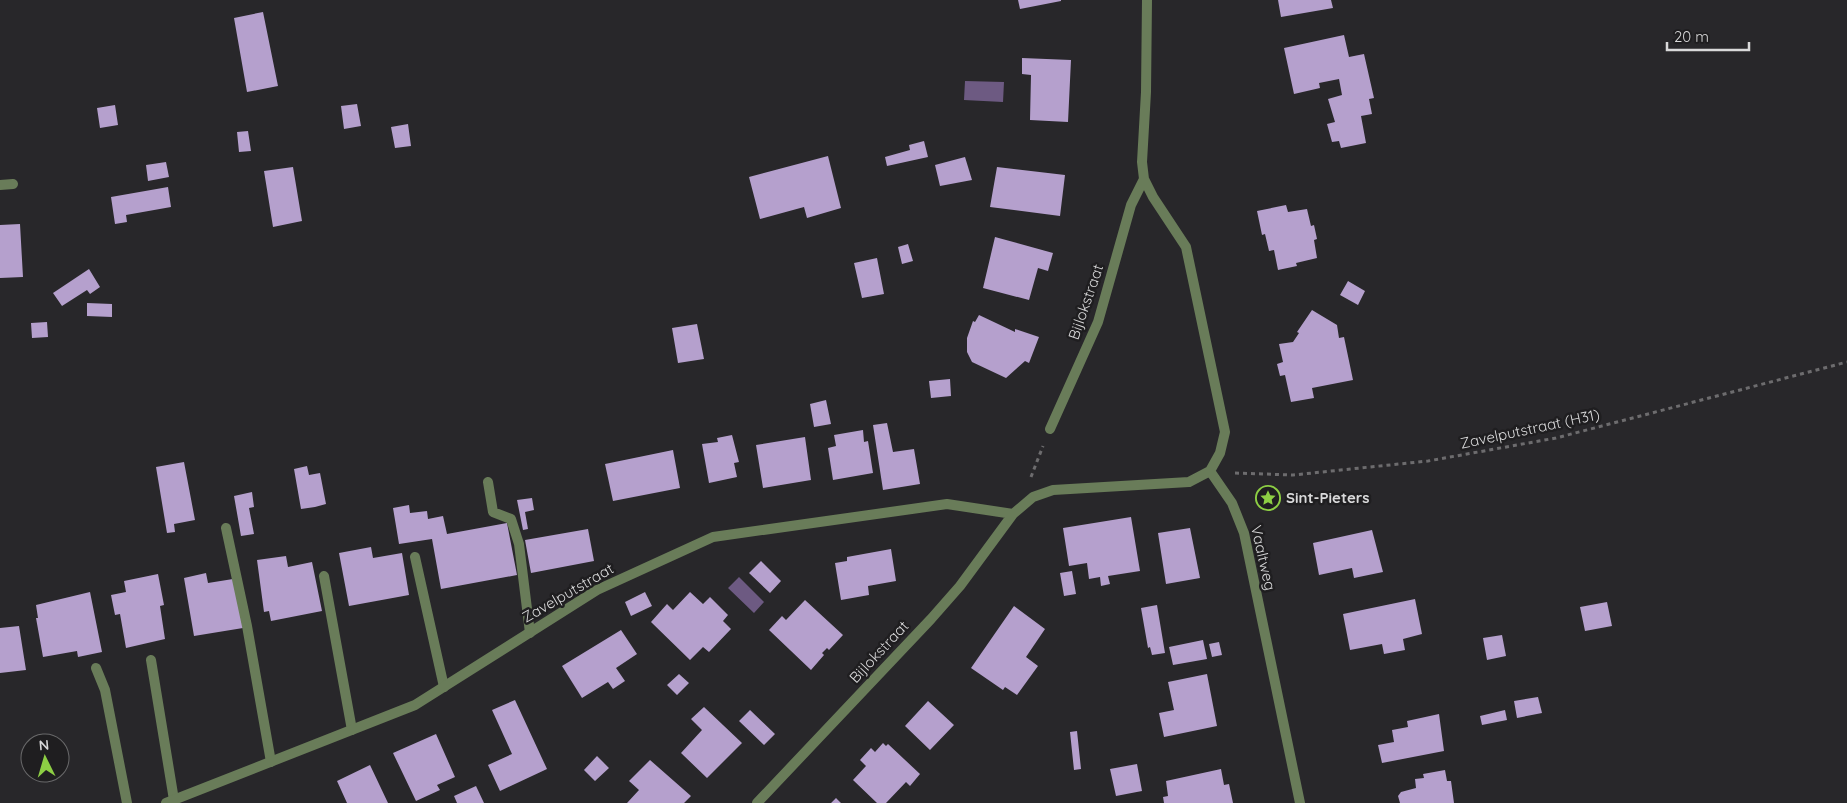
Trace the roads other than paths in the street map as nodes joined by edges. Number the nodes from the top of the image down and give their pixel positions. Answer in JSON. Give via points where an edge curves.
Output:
{"nodes":[{"id":1,"x":1148,"y":0,"type":"edge"},
{"id":2,"x":1144,"y":179,"type":"junction"},
{"id":3,"x":13,"y":184,"type":"dead end"},
{"id":4,"x":0,"y":185,"type":"edge"},
{"id":5,"x":1050,"y":429,"type":"road end"},
{"id":6,"x":1210,"y":471,"type":"junction"},
{"id":7,"x":488,"y":482,"type":"dead end"},
{"id":8,"x":1013,"y":514,"type":"junction"},
{"id":9,"x":226,"y":528,"type":"dead end"},
{"id":10,"x":415,"y":556,"type":"dead end"},
{"id":11,"x":324,"y":576,"type":"dead end"},
{"id":12,"x":530,"y":633,"type":"junction"},
{"id":13,"x":151,"y":660,"type":"dead end"},
{"id":14,"x":96,"y":668,"type":"dead end"},
{"id":15,"x":444,"y":687,"type":"junction"},
{"id":16,"x":352,"y":730,"type":"junction"},
{"id":17,"x":271,"y":762,"type":"junction"},
{"id":18,"x":170,"y":801,"type":"edge"},
{"id":19,"x":127,"y":803,"type":"edge"},
{"id":20,"x":757,"y":803,"type":"edge"},
{"id":21,"x":1300,"y":803,"type":"edge"}],
"edges":[{"from":1,"to":2,"type":"street"},
{"from":2,"to":5,"type":"street","name":"Bijlokstraat","via":[[1131,205],[1098,322]]},
{"from":2,"to":6,"type":"street","via":[[1152,197],[1186,247],[1225,432],[1220,453]]},
{"from":3,"to":4,"type":"street"},
{"from":6,"to":8,"type":"street","name":"Bijlokstraat","via":[[1189,482],[1053,490],[1033,497]]},
{"from":6,"to":21,"type":"street","name":"Vaaltweg","via":[[1232,503],[1244,533]]},
{"from":7,"to":12,"type":"street","via":[[493,512],[511,519],[519,544]]},
{"from":8,"to":12,"type":"street","name":"Zavelputstraat","via":[[946,504],[714,537],[597,590]]},
{"from":8,"to":20,"type":"street","name":"Bijlokstraat","via":[[960,586]]},
{"from":9,"to":17,"type":"street"},
{"from":10,"to":15,"type":"street"},
{"from":11,"to":16,"type":"street"},
{"from":12,"to":15,"type":"street","name":"Zavelputstraat"},
{"from":13,"to":18,"type":"street"},
{"from":14,"to":19,"type":"street","via":[[104,690]]},
{"from":15,"to":16,"type":"street","name":"Zavelputstraat","via":[[415,705]]},
{"from":16,"to":17,"type":"street","name":"Zavelputstraat"},
{"from":17,"to":18,"type":"street","name":"Zavelputstraat"}]}
